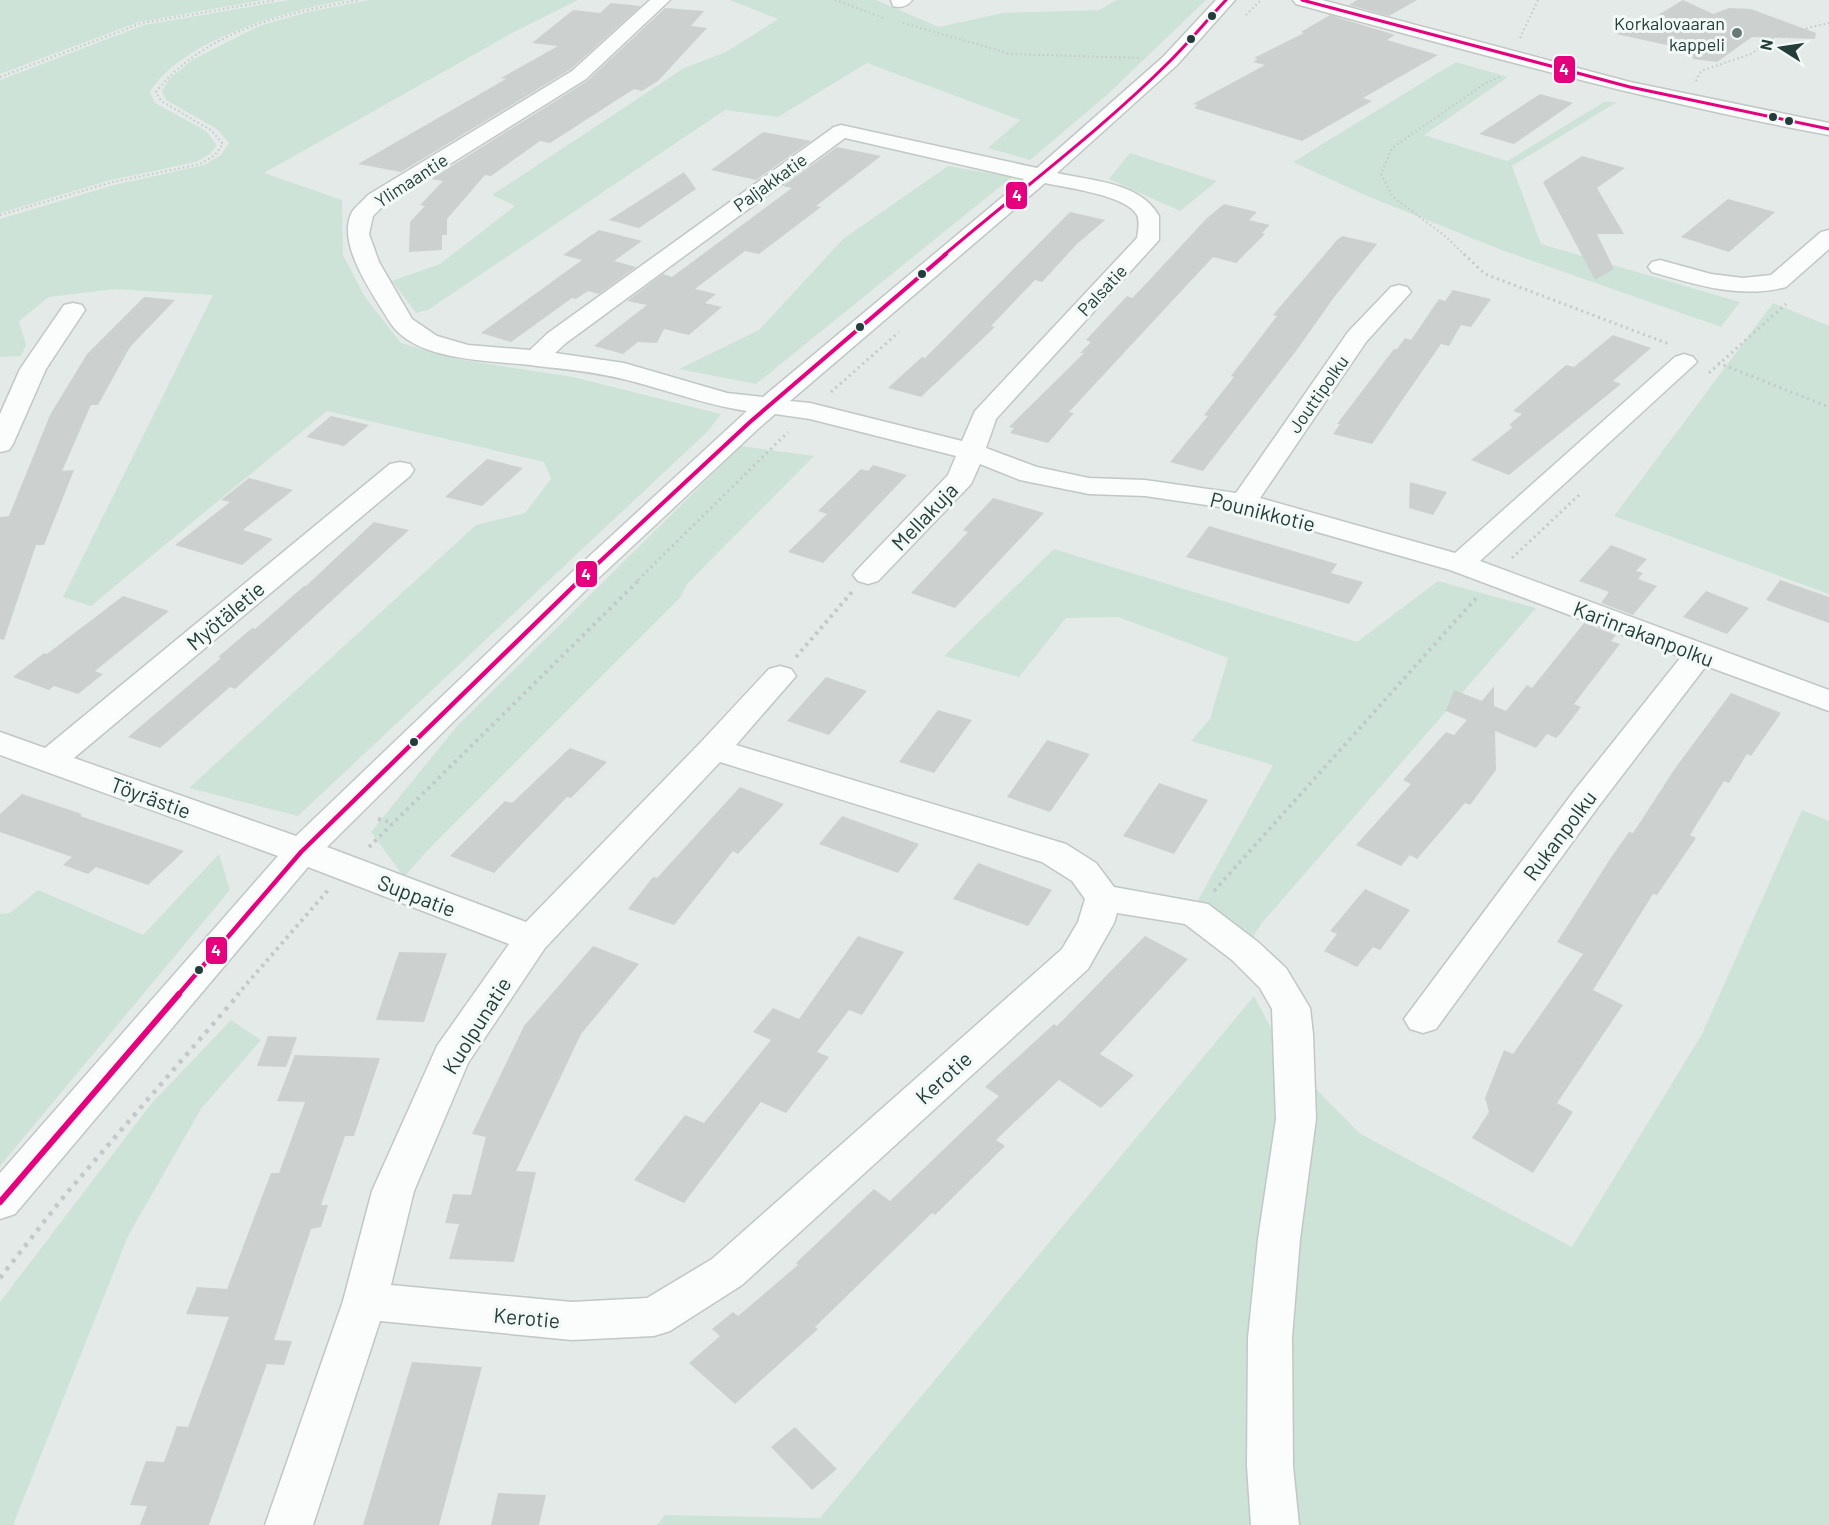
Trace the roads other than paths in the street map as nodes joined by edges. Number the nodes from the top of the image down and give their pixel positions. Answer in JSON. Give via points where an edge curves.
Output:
{"nodes":[{"id":1,"x":661,"y":0,"type":"edge"},
{"id":2,"x":1302,"y":0,"type":"edge"},
{"id":3,"x":1235,"y":9,"type":"edge"},
{"id":4,"x":1829,"y":129,"type":"edge"},
{"id":5,"x":1042,"y":175,"type":"junction"},
{"id":6,"x":1829,"y":237,"type":"edge"},
{"id":7,"x":1660,"y":267,"type":"dead end"},
{"id":8,"x":1399,"y":292,"type":"dead end"},
{"id":9,"x":73,"y":310,"type":"dead end"},
{"id":10,"x":1690,"y":356,"type":"road end"},
{"id":11,"x":536,"y":358,"type":"junction"},
{"id":12,"x":770,"y":404,"type":"junction"},
{"id":13,"x":0,"y":444,"type":"edge"},
{"id":14,"x":970,"y":451,"type":"junction"},
{"id":15,"x":400,"y":470,"type":"dead end"},
{"id":16,"x":1243,"y":502,"type":"junction"},
{"id":17,"x":1460,"y":564,"type":"junction"},
{"id":18,"x":868,"y":575,"type":"road end"},
{"id":19,"x":1699,"y":654,"type":"junction"},
{"id":20,"x":780,"y":676,"type":"road end"},
{"id":21,"x":1829,"y":701,"type":"edge"},
{"id":22,"x":0,"y":743,"type":"edge"},
{"id":23,"x":714,"y":749,"type":"junction"},
{"id":24,"x":51,"y":760,"type":"junction"},
{"id":25,"x":301,"y":852,"type":"junction"},
{"id":26,"x":1103,"y":898,"type":"junction"},
{"id":27,"x":532,"y":939,"type":"junction"},
{"id":28,"x":1423,"y":1019,"type":"dead end"},
{"id":29,"x":0,"y":1202,"type":"edge"},
{"id":30,"x":365,"y":1301,"type":"junction"},
{"id":31,"x":289,"y":1525,"type":"edge"},
{"id":32,"x":1275,"y":1525,"type":"edge"}],
"edges":[{"from":1,"to":11,"type":"street","name":"Ylimaantie","via":[[579,75],[376,200],[362,214],[358,234],[367,262],[403,324],[428,341],[467,352]]},
{"from":2,"to":4,"type":"street","via":[[1530,62]]},
{"from":3,"to":5,"type":"street"},
{"from":5,"to":11,"type":"street","name":"Paljakkatie","via":[[841,131],[557,338]]},
{"from":5,"to":12,"type":"street"},
{"from":5,"to":14,"type":"street","name":"Palsatie","via":[[1122,194],[1145,208],[1151,223],[1148,240],[984,417]]},
{"from":6,"to":7,"type":"street","via":[[1778,282],[1743,285],[1710,281]]},
{"from":8,"to":16,"type":"street","name":"Jouttipolku","via":[[1357,337]]},
{"from":9,"to":13,"type":"street","via":[[33,369]]},
{"from":10,"to":17,"type":"street"},
{"from":11,"to":12,"type":"street","name":"Ylimaantie","via":[[624,371],[725,400]]},
{"from":12,"to":14,"type":"street","name":"Pounikkotie"},
{"from":12,"to":25,"type":"street","via":[[580,580]]},
{"from":14,"to":16,"type":"street","name":"Pounikkotie","via":[[1030,474],[1089,486],[1145,488]]},
{"from":14,"to":18,"type":"street","name":"Mellakuja","via":[[961,478]]},
{"from":15,"to":24,"type":"street","name":"Myötäletie"},
{"from":16,"to":17,"type":"street","name":"Pounikkotie"},
{"from":17,"to":19,"type":"street","name":"Karinrakanpolku"},
{"from":19,"to":21,"type":"street","name":"Karinrakanpolku"},
{"from":19,"to":28,"type":"street","name":"Rukanpolku"},
{"from":20,"to":23,"type":"street","name":"Kuolpunatie"},
{"from":22,"to":24,"type":"street","name":"Töyrästie"},
{"from":23,"to":26,"type":"street","via":[[1054,853],[1084,872]]},
{"from":23,"to":27,"type":"street","name":"Kuolpunatie"},
{"from":24,"to":25,"type":"street","name":"Töyrästie"},
{"from":25,"to":27,"type":"street","name":"Suppatie"},
{"from":25,"to":29,"type":"street"},
{"from":26,"to":30,"type":"street","name":"Kerotie","via":[[1096,923],[1074,959],[727,1272],[654,1317],[572,1321]]},
{"from":26,"to":32,"type":"street","via":[[1195,913],[1245,951],[1272,978],[1291,1008],[1296,1119],[1270,1338],[1270,1466]]},
{"from":27,"to":30,"type":"street","name":"Kuolpunatie","via":[[451,1057],[393,1191]]},
{"from":30,"to":31,"type":"street","name":"Kuolpunatie"}]}
